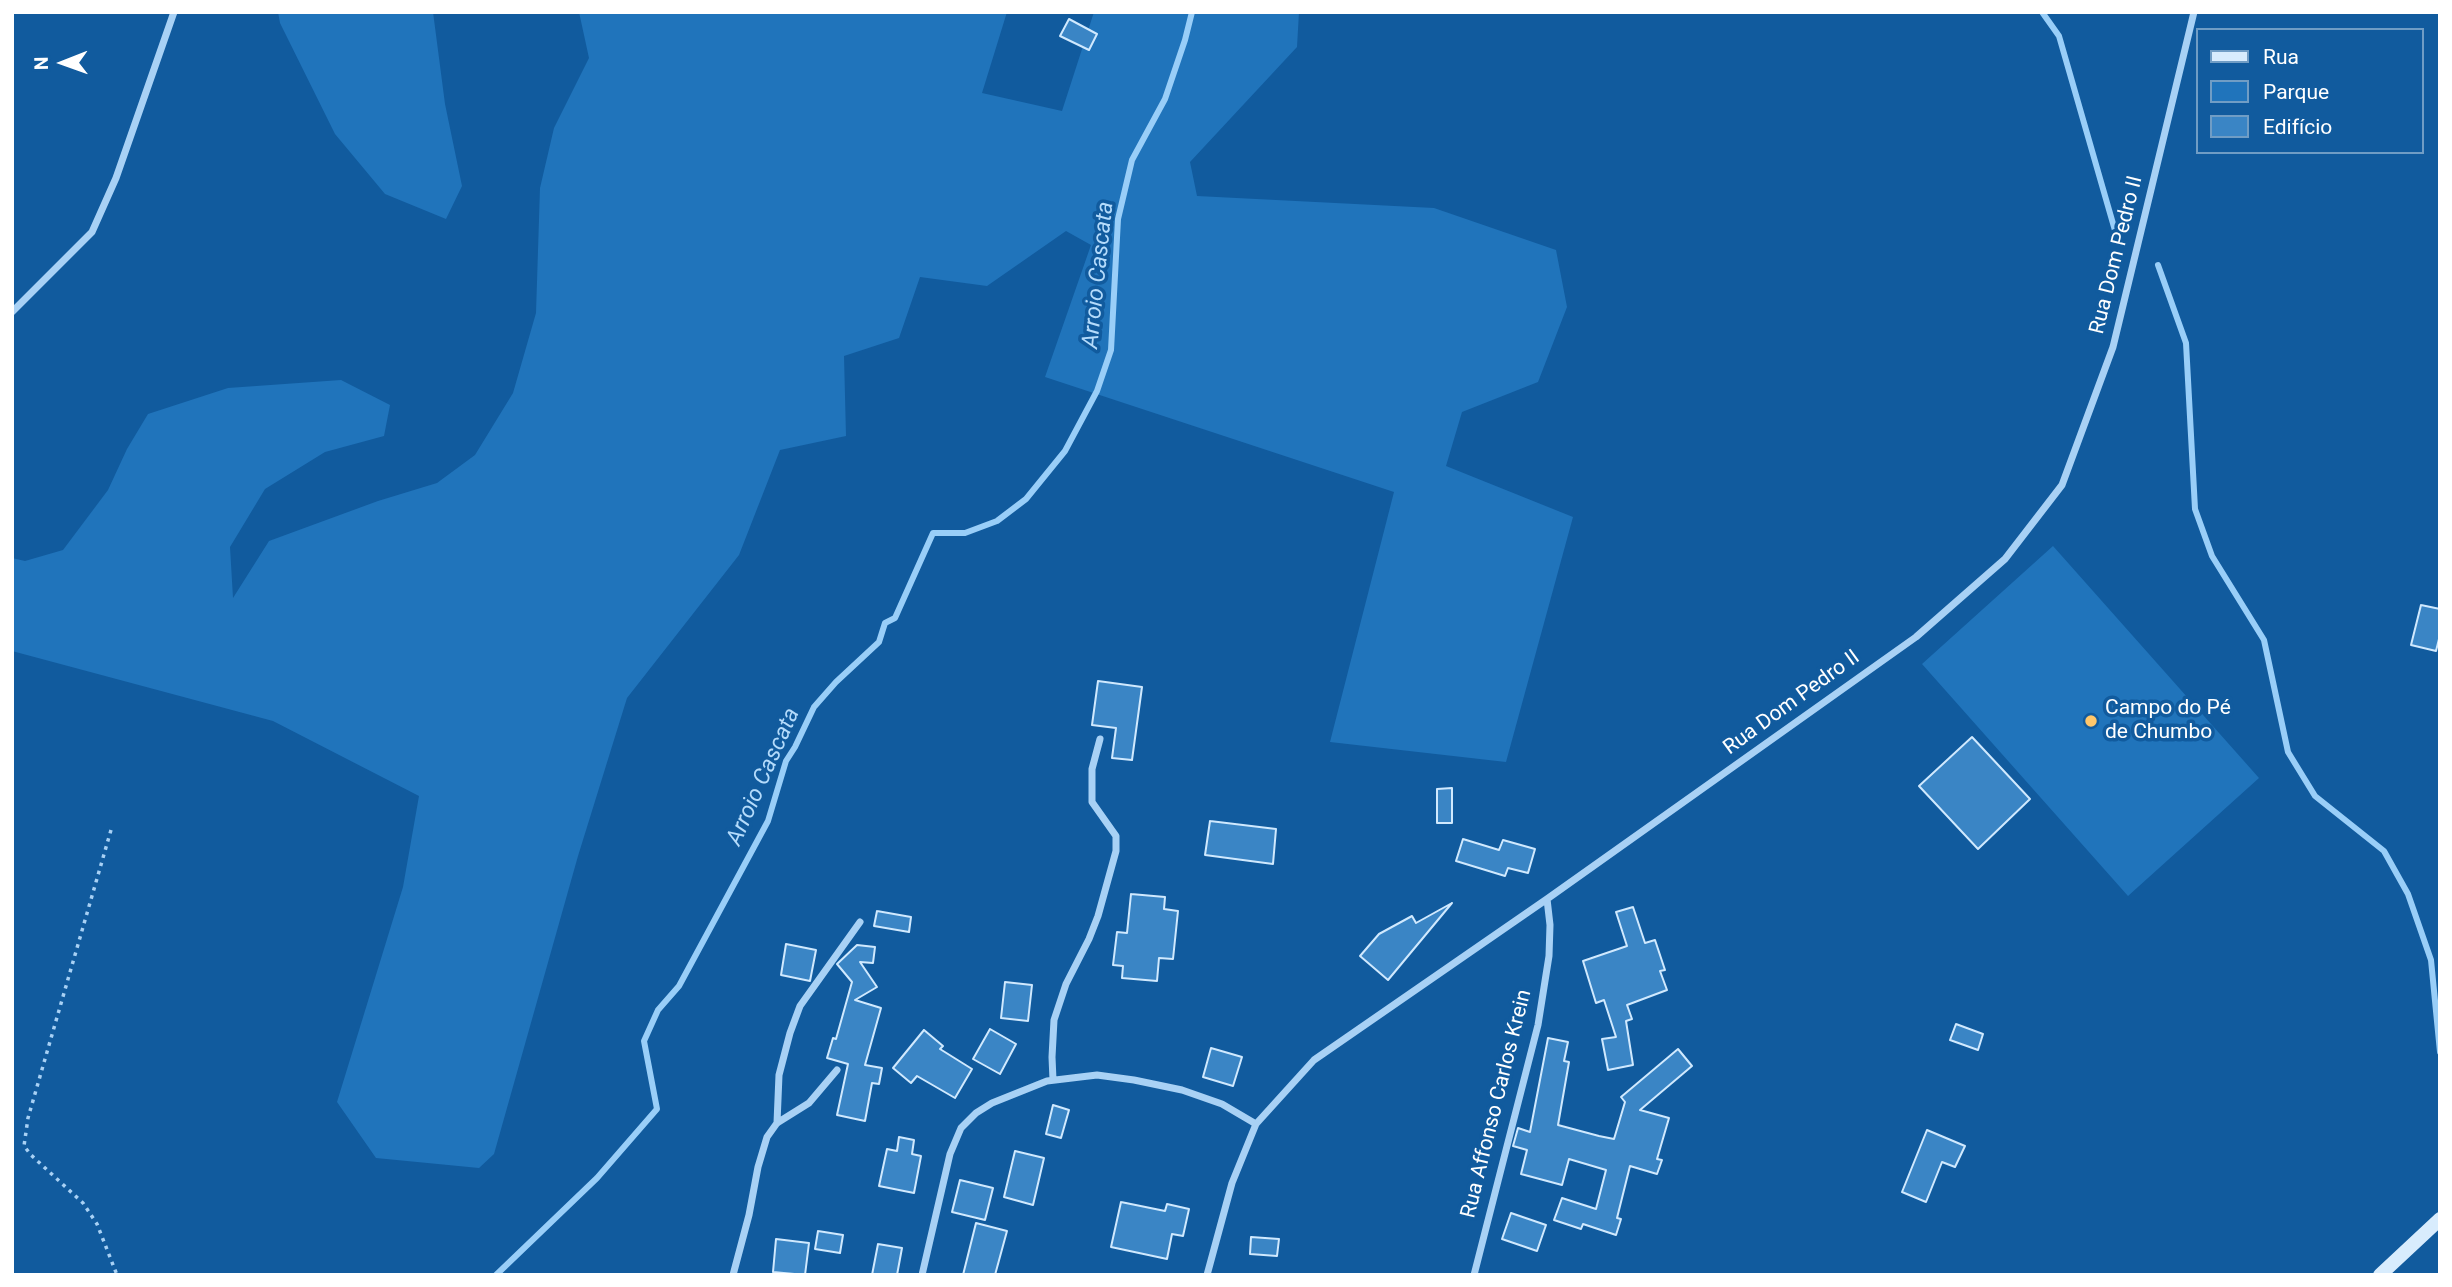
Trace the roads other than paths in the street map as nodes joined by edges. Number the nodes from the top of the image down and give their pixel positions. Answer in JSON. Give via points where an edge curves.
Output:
{"nodes":[{"id":1,"x":174,"y":12,"type":"edge"},
{"id":2,"x":2194,"y":12,"type":"edge"},
{"id":3,"x":12,"y":312,"type":"edge"},
{"id":4,"x":1100,"y":739,"type":"dead end"},
{"id":5,"x":1547,"y":899,"type":"junction"},
{"id":6,"x":860,"y":922,"type":"dead end"},
{"id":7,"x":837,"y":1070,"type":"dead end"},
{"id":8,"x":1053,"y":1080,"type":"junction"},
{"id":9,"x":777,"y":1123,"type":"junction"},
{"id":10,"x":1256,"y":1124,"type":"junction"},
{"id":11,"x":2440,"y":1219,"type":"edge"},
{"id":12,"x":733,"y":1275,"type":"edge"},
{"id":13,"x":922,"y":1275,"type":"edge"},
{"id":14,"x":1207,"y":1275,"type":"edge"},
{"id":15,"x":1474,"y":1275,"type":"edge"},
{"id":16,"x":2380,"y":1275,"type":"edge"}],
"edges":[{"from":1,"to":3,"type":"street","via":[[116,178],[92,232]]},
{"from":2,"to":5,"type":"street","name":"Rua Dom Pedro II","via":[[2113,347],[2062,485],[2005,559],[1916,637]]},
{"from":4,"to":8,"type":"street","via":[[1091,795],[1116,836],[1116,851],[1098,916],[1054,1020]]},
{"from":5,"to":10,"type":"street","name":"Rua Dom Pedro II","via":[[1314,1060]]},
{"from":5,"to":15,"type":"street","name":"Rua Affonso Carlos Krein","via":[[1549,956],[1538,1025]]},
{"from":6,"to":9,"type":"street","via":[[800,1006],[779,1075]]},
{"from":7,"to":9,"type":"street","via":[[809,1103]]},
{"from":8,"to":10,"type":"street","via":[[1097,1075],[1182,1090],[1222,1104]]},
{"from":8,"to":13,"type":"street","via":[[992,1103],[961,1128],[950,1154]]},
{"from":9,"to":12,"type":"street","via":[[767,1137],[758,1167]]},
{"from":10,"to":14,"type":"street","name":"Rua Dom Pedro II","via":[[1232,1182]]},
{"from":11,"to":16,"type":"main road"}]}
